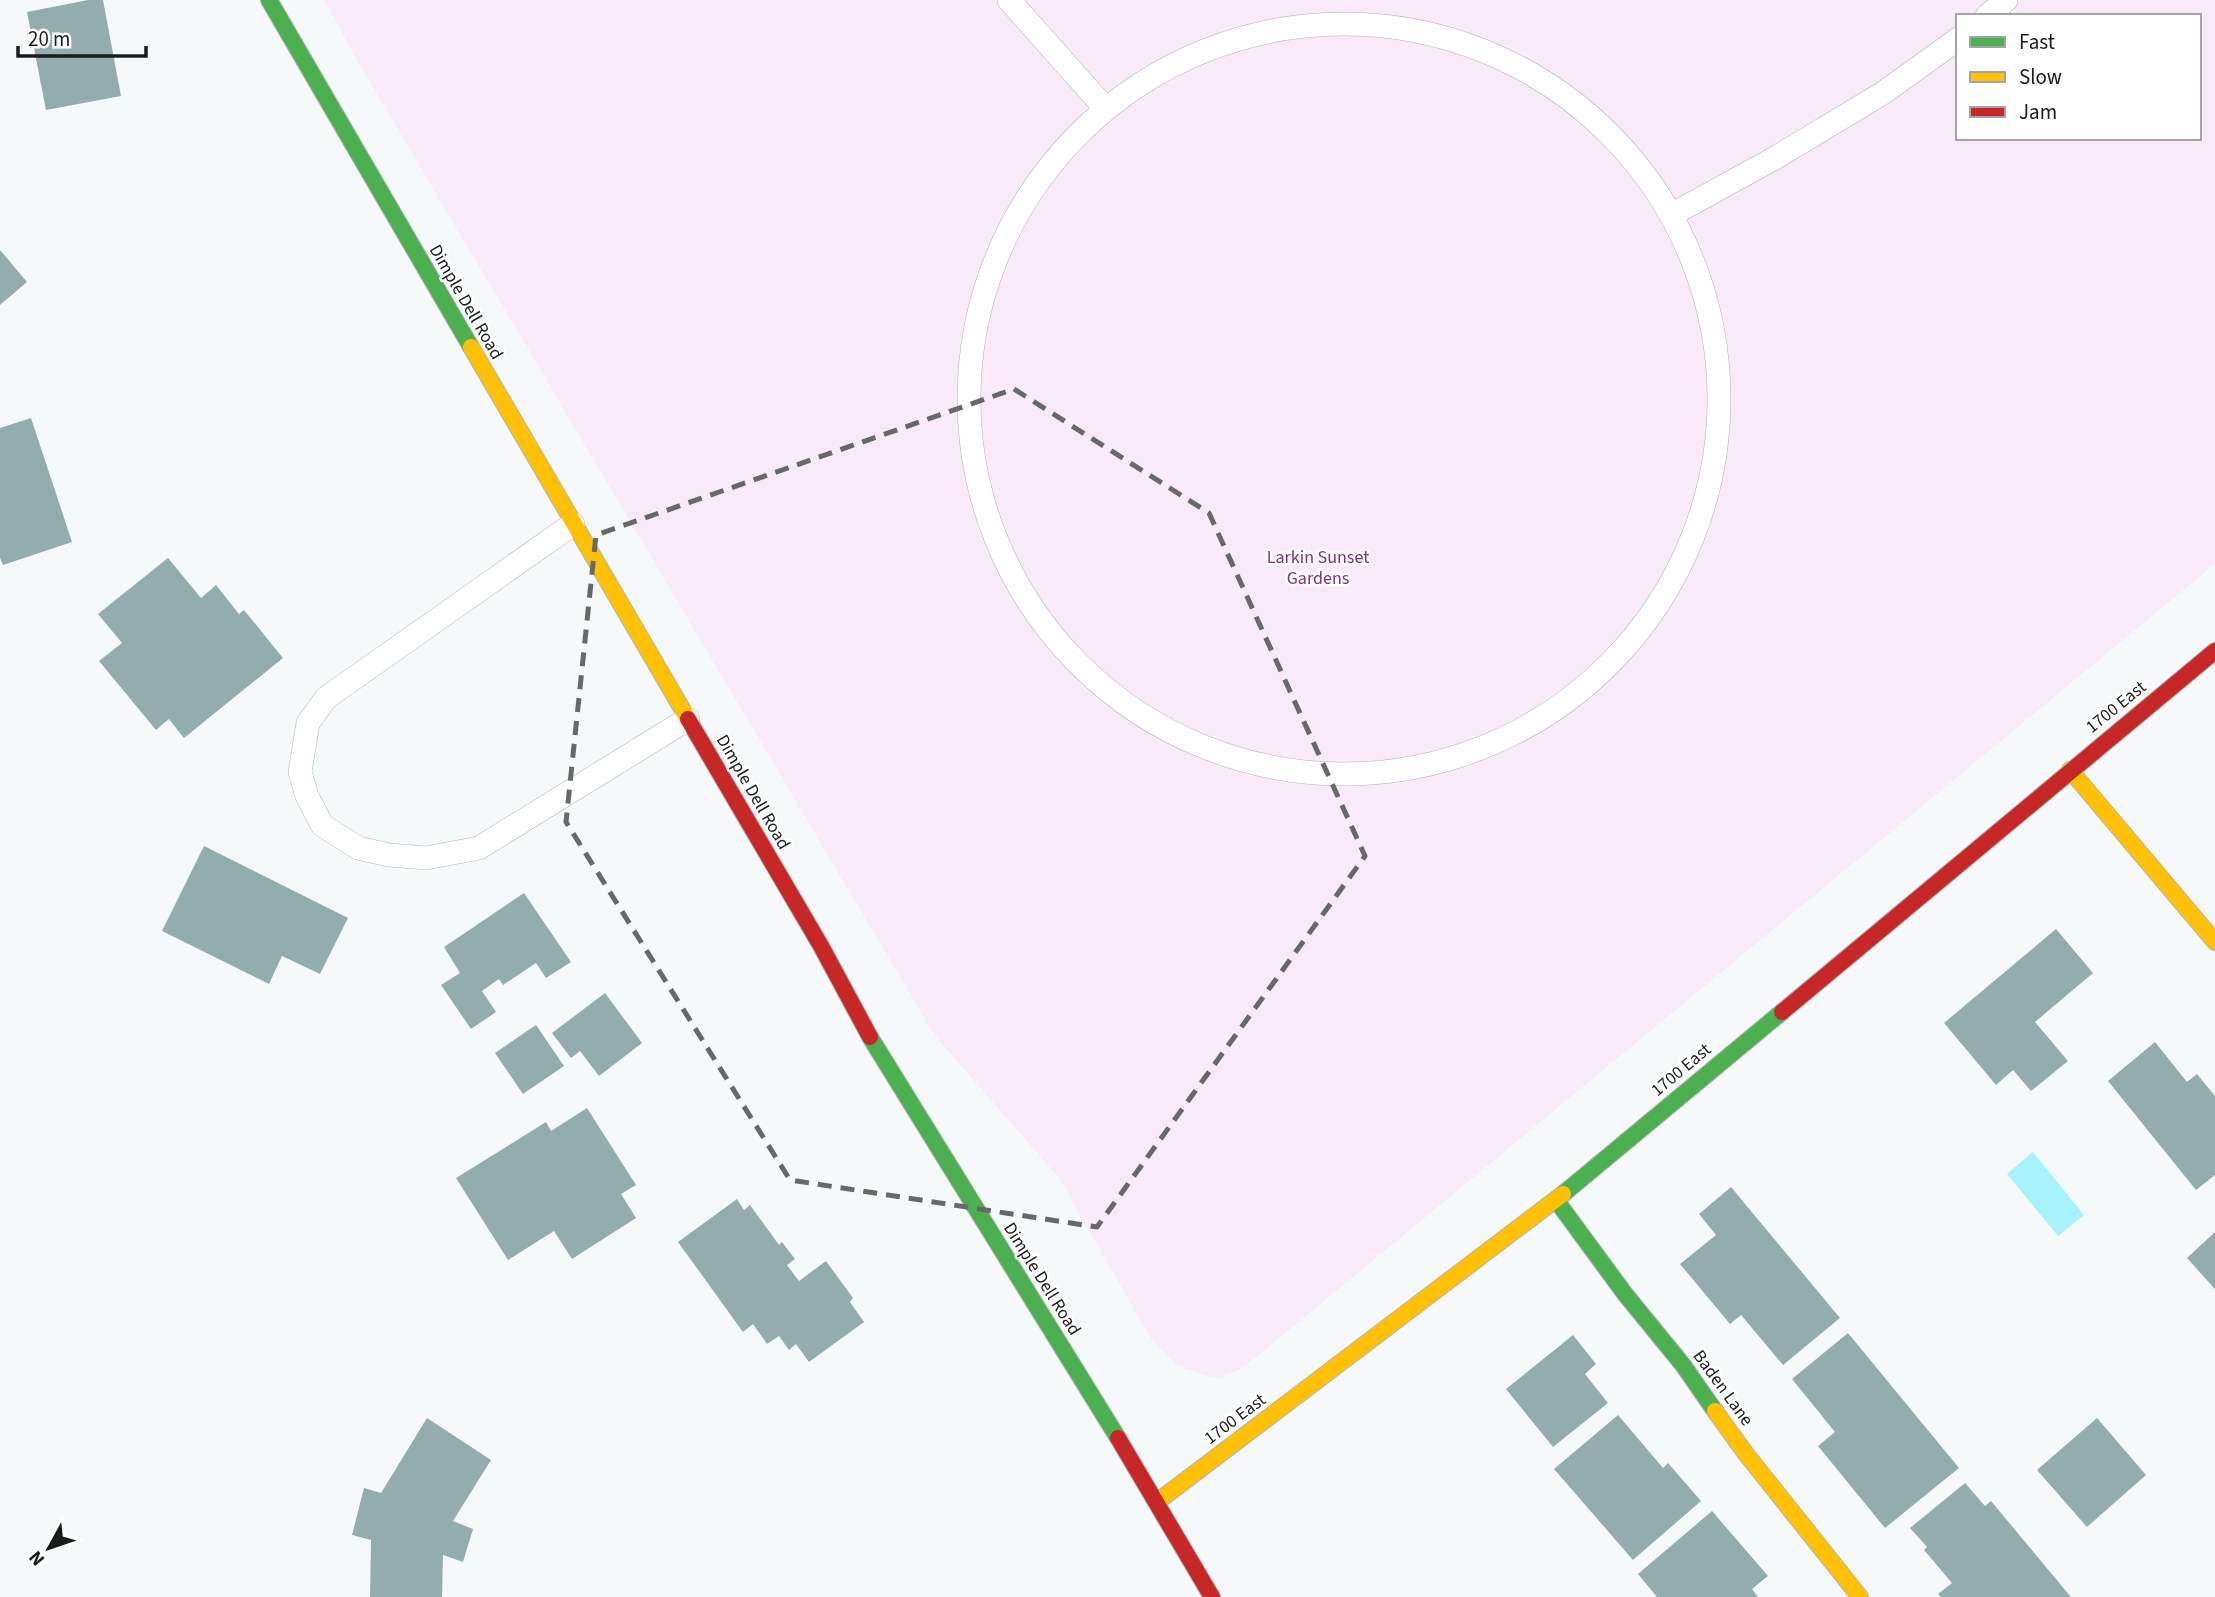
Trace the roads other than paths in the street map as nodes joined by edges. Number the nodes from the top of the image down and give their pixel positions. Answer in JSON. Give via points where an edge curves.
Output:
{"nodes":[{"id":1,"x":270,"y":0,"type":"edge"},
{"id":2,"x":1009,"y":0,"type":"edge"},
{"id":3,"x":2006,"y":0,"type":"edge"},
{"id":4,"x":1989,"y":14,"type":"edge"},
{"id":5,"x":1956,"y":40,"type":"edge"},
{"id":6,"x":1104,"y":107,"type":"junction"},
{"id":7,"x":1671,"y":215,"type":"junction"},
{"id":8,"x":573,"y":524,"type":"junction"},
{"id":9,"x":2215,"y":651,"type":"edge"},
{"id":10,"x":688,"y":719,"type":"junction"},
{"id":11,"x":2070,"y":770,"type":"junction"},
{"id":12,"x":2215,"y":942,"type":"edge"},
{"id":13,"x":1556,"y":1200,"type":"junction"},
{"id":14,"x":1157,"y":1502,"type":"junction"},
{"id":15,"x":1212,"y":1597,"type":"edge"},
{"id":16,"x":1860,"y":1597,"type":"edge"}],
"edges":[{"from":1,"to":8,"type":"street","name":"Dimple Dell Road"},
{"from":2,"to":6,"type":"lane"},
{"from":3,"to":4,"type":"lane"},
{"from":5,"to":7,"type":"lane","via":[[1883,93]]},
{"from":6,"to":7,"type":"lane","via":[[1176,64],[1246,37],[1294,25],[1340,22],[1406,28],[1481,48],[1549,82],[1618,142]]},
{"from":6,"to":7,"type":"lane","via":[[1059,155],[1016,216],[986,279],[973,348],[967,434],[991,524],[1035,617],[1099,683],[1160,727],[1219,752],[1305,773],[1365,777],[1423,769],[1497,740],[1575,694],[1623,648],[1663,595],[1698,518],[1720,431],[1720,368],[1707,300]]},
{"from":8,"to":10,"type":"street","name":"Dimple Dell Road"},
{"from":8,"to":10,"type":"lane","via":[[326,698],[308,723],[300,772],[323,825],[358,848],[389,855],[426,858],[480,848]]},
{"from":9,"to":11,"type":"street","name":"1700 East"},
{"from":10,"to":14,"type":"street","name":"Dimple Dell Road","via":[[906,1097]]},
{"from":11,"to":12,"type":"street"},
{"from":11,"to":13,"type":"street","name":"1700 East"},
{"from":13,"to":14,"type":"street","name":"1700 East"},
{"from":13,"to":16,"type":"street","name":"Baden Lane","via":[[1746,1454]]},
{"from":14,"to":15,"type":"street","name":"Dimple Dell Road"}]}
